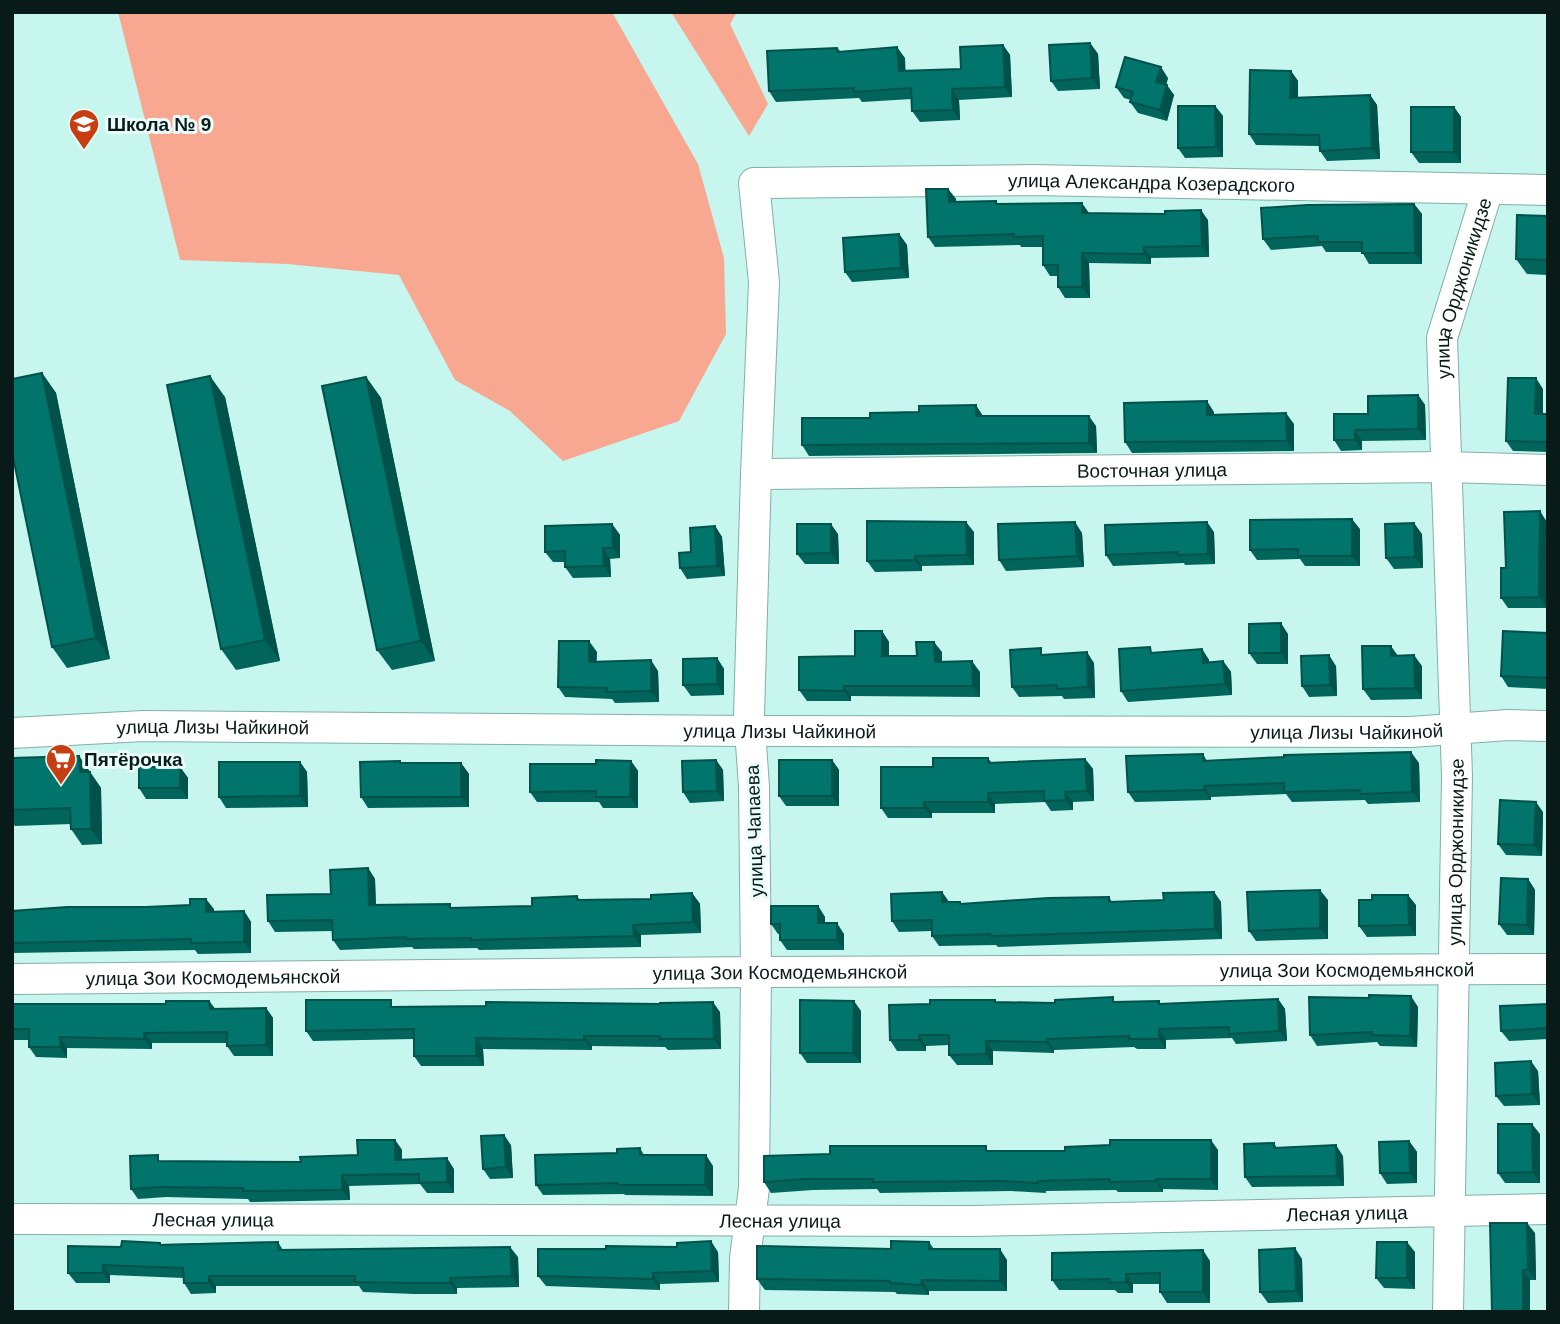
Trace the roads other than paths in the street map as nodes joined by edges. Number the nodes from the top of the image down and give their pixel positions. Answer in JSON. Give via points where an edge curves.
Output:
{"nodes":[{"id":1,"x":754,"y":183,"type":"joint"},
{"id":2,"x":1489,"y":189,"type":"junction"},
{"id":3,"x":1548,"y":190,"type":"edge"},
{"id":4,"x":1445,"y":467,"type":"junction"},
{"id":5,"x":1548,"y":470,"type":"edge"},
{"id":6,"x":756,"y":474,"type":"junction"},
{"id":7,"x":1548,"y":726,"type":"edge"},
{"id":8,"x":749,"y":731,"type":"junction"},
{"id":9,"x":1454,"y":731,"type":"junction"},
{"id":10,"x":12,"y":733,"type":"edge"},
{"id":11,"x":1455,"y":969,"type":"junction"},
{"id":12,"x":1548,"y":969,"type":"edge"},
{"id":13,"x":757,"y":972,"type":"junction"},
{"id":14,"x":12,"y":979,"type":"edge"},
{"id":15,"x":1548,"y":1209,"type":"edge"},
{"id":16,"x":1450,"y":1211,"type":"junction"},
{"id":17,"x":12,"y":1219,"type":"edge"},
{"id":18,"x":749,"y":1219,"type":"junction"},
{"id":19,"x":744,"y":1312,"type":"edge"},
{"id":20,"x":1448,"y":1312,"type":"edge"}],
"edges":[{"from":1,"to":2,"type":"street","name":"улица Александра Козерадского","via":[[1033,180]]},
{"from":1,"to":6,"type":"street","name":"улица Чапаева","via":[[764,282]]},
{"from":2,"to":3,"type":"street","name":"улица Александра Козерадского"},
{"from":2,"to":4,"type":"street","name":"улица Орджоникидзе","via":[[1442,338]]},
{"from":4,"to":5,"type":"street","name":"Восточная улица"},
{"from":4,"to":6,"type":"street","name":"Восточная улица"},
{"from":4,"to":9,"type":"street","name":"улица Орджоникидзе"},
{"from":6,"to":8,"type":"street","name":"улица Чапаева"},
{"from":7,"to":9,"type":"street","name":"улица Лизы Чайкиной"},
{"from":8,"to":9,"type":"street","name":"улица Лизы Чайкиной"},
{"from":8,"to":10,"type":"street","name":"улица Лизы Чайкиной","via":[[157,726]]},
{"from":8,"to":13,"type":"street","name":"улица Чапаева"},
{"from":9,"to":11,"type":"street","name":"улица Орджоникидзе"},
{"from":11,"to":12,"type":"street","name":"улица Зои Космодемьянской"},
{"from":11,"to":13,"type":"street","name":"улица Зои Космодемьянской"},
{"from":11,"to":16,"type":"street","name":"улица Орджоникидзе"},
{"from":13,"to":14,"type":"street","name":"улица Зои Космодемьянской"},
{"from":13,"to":18,"type":"street","name":"улица Чапаева","via":[[754,1188]]},
{"from":15,"to":16,"type":"street","name":"Лесная улица"},
{"from":16,"to":18,"type":"street","name":"Лесная улица","via":[[1054,1220]]},
{"from":16,"to":20,"type":"street","name":"улица Орджоникидзе"},
{"from":17,"to":18,"type":"street","name":"Лесная улица"},
{"from":18,"to":19,"type":"street","name":"улица Чапаева"}]}
